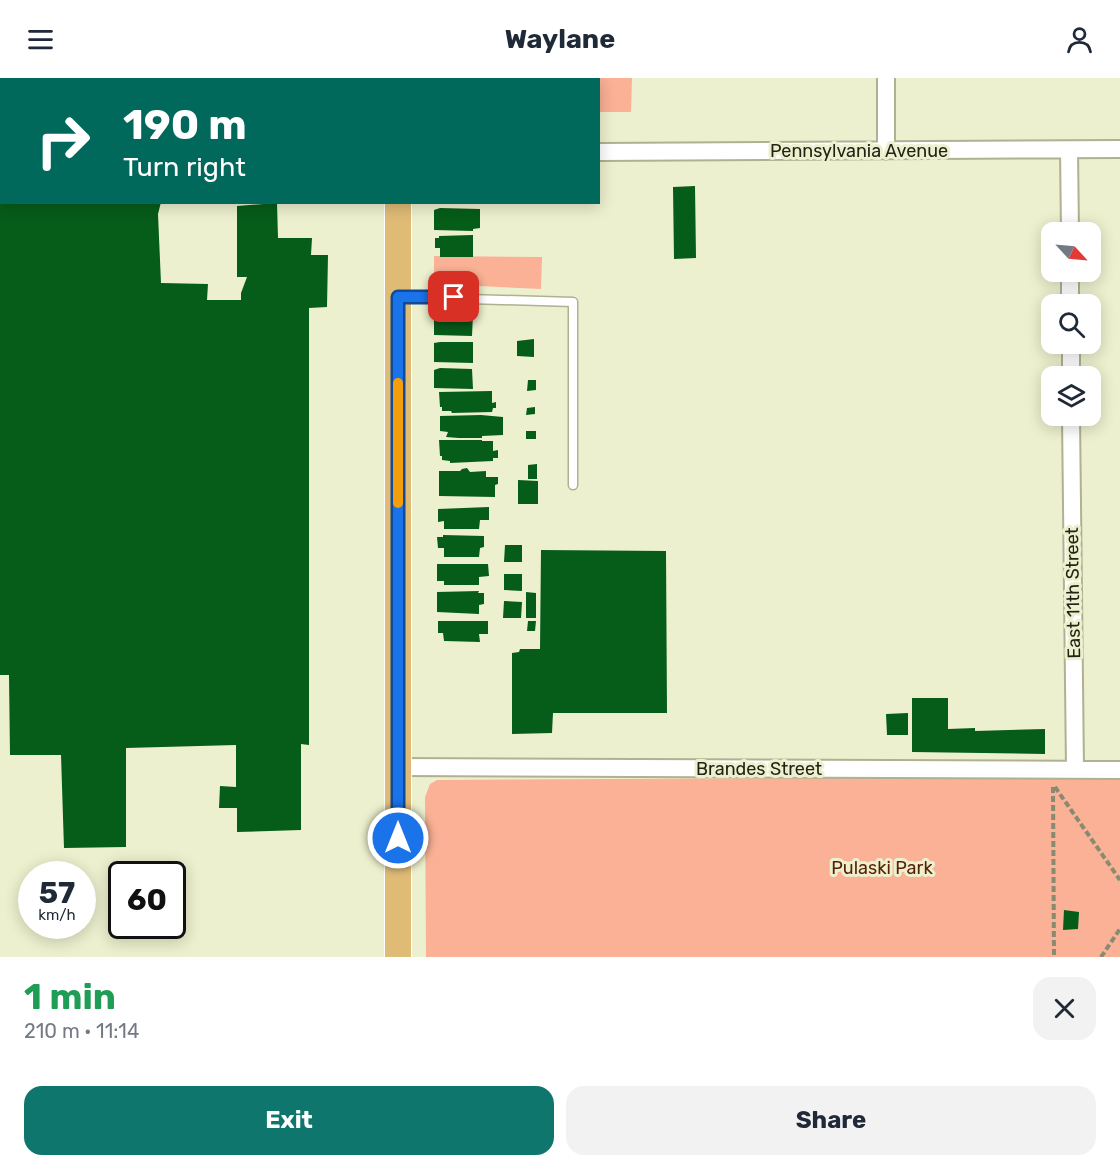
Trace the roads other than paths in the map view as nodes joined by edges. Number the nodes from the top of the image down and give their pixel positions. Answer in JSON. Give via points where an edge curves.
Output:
{"nodes":[{"id":1,"x":886,"y":78,"type":"edge"},
{"id":2,"x":1120,"y":149,"type":"edge"},
{"id":3,"x":1069,"y":150,"type":"junction"},
{"id":4,"x":886,"y":151,"type":"junction"},
{"id":5,"x":600,"y":153,"type":"edge"},
{"id":6,"x":398,"y":204,"type":"edge"},
{"id":7,"x":1070,"y":222,"type":"edge"},
{"id":8,"x":398,"y":297,"type":"junction"},
{"id":9,"x":1071,"y":426,"type":"edge"},
{"id":10,"x":573,"y":485,"type":"dead end"},
{"id":11,"x":398,"y":767,"type":"junction"},
{"id":12,"x":1075,"y":770,"type":"junction"},
{"id":13,"x":1120,"y":770,"type":"edge"},
{"id":14,"x":398,"y":957,"type":"edge"}],
"edges":[{"from":1,"to":4,"type":"street"},
{"from":2,"to":3,"type":"street","name":"Pennsylvania Avenue"},
{"from":3,"to":4,"type":"street","name":"Pennsylvania Avenue"},
{"from":3,"to":7,"type":"street"},
{"from":4,"to":5,"type":"street","name":"Pennsylvania Avenue"},
{"from":6,"to":8,"type":"main road"},
{"from":8,"to":10,"type":"lane","via":[[573,302]]},
{"from":8,"to":11,"type":"main road"},
{"from":9,"to":12,"type":"street","name":"East 11th Street"},
{"from":11,"to":12,"type":"street","name":"Brandes Street"},
{"from":11,"to":14,"type":"main road"},
{"from":12,"to":13,"type":"street","name":"Brandes Street"}]}
